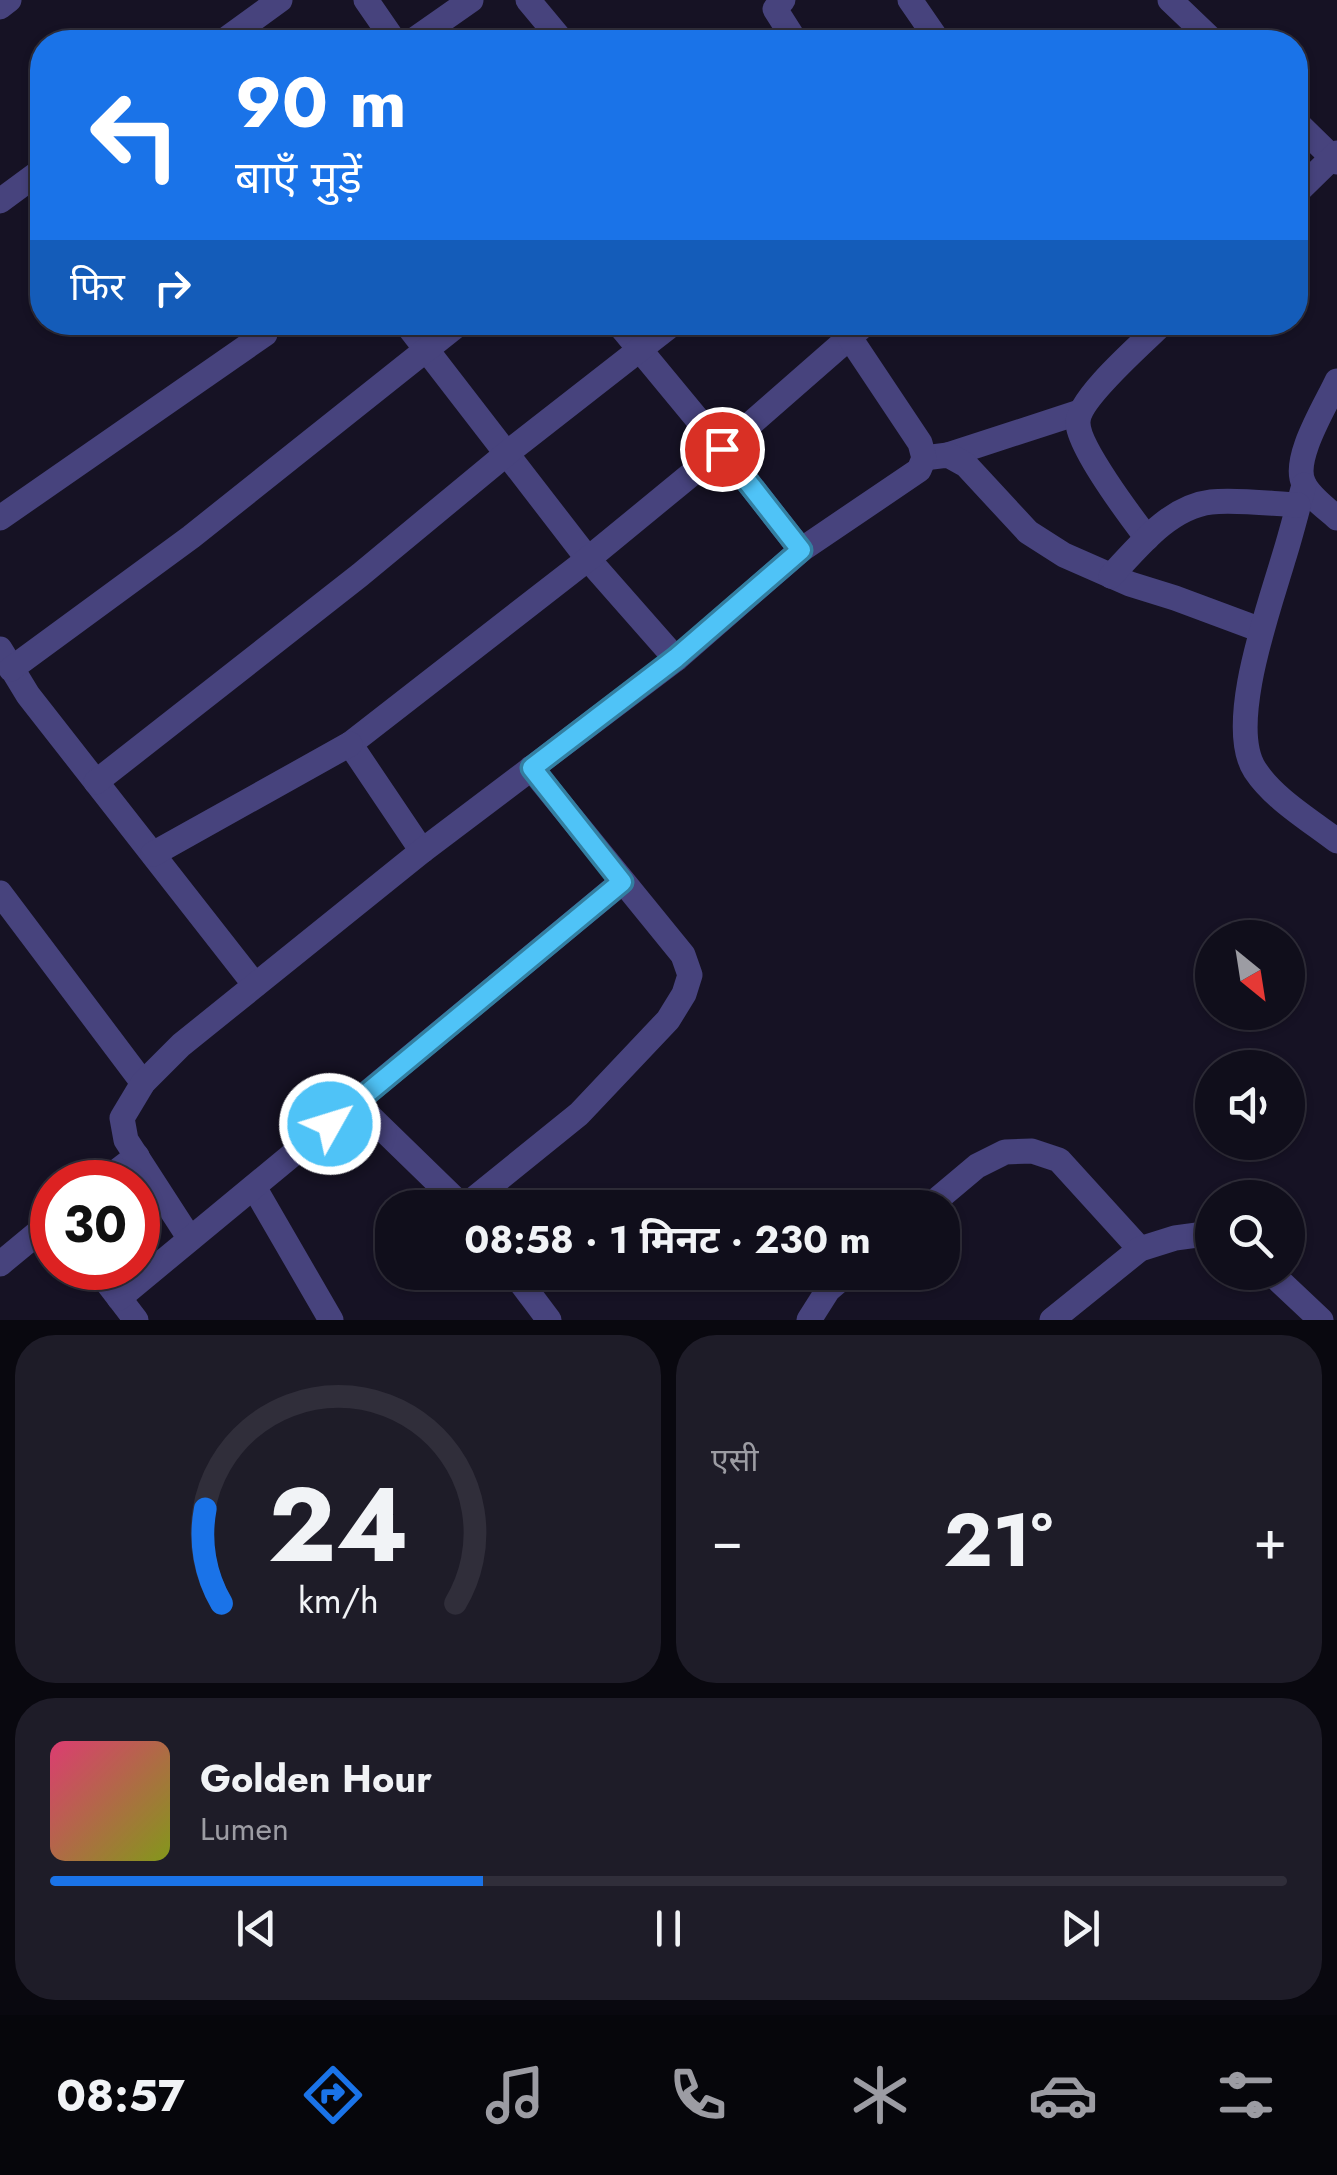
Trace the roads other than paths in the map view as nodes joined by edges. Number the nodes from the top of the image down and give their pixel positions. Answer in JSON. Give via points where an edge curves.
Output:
{"nodes":[{"id":1,"x":9,"y":0,"type":"edge"},
{"id":2,"x":280,"y":0,"type":"edge"},
{"id":3,"x":366,"y":0,"type":"edge"},
{"id":4,"x":471,"y":0,"type":"edge"},
{"id":5,"x":528,"y":0,"type":"edge"},
{"id":6,"x":783,"y":0,"type":"edge"},
{"id":7,"x":910,"y":0,"type":"edge"},
{"id":8,"x":1170,"y":0,"type":"edge"},
{"id":9,"x":0,"y":7,"type":"edge"},
{"id":10,"x":239,"y":30,"type":"edge"},
{"id":11,"x":387,"y":30,"type":"edge"},
{"id":12,"x":428,"y":30,"type":"edge"},
{"id":13,"x":552,"y":30,"type":"edge"},
{"id":14,"x":788,"y":30,"type":"edge"},
{"id":15,"x":931,"y":30,"type":"edge"},
{"id":16,"x":1201,"y":30,"type":"edge"},
{"id":17,"x":1308,"y":132,"type":"edge"},
{"id":18,"x":1336,"y":157,"type":"edge"},
{"id":19,"x":30,"y":179,"type":"edge"},
{"id":20,"x":1308,"y":182,"type":"edge"},
{"id":21,"x":0,"y":201,"type":"edge"},
{"id":22,"x":264,"y":335,"type":"edge"},
{"id":23,"x":414,"y":335,"type":"edge"},
{"id":24,"x":445,"y":335,"type":"edge"},
{"id":25,"x":628,"y":335,"type":"edge"},
{"id":26,"x":659,"y":335,"type":"edge"},
{"id":27,"x":852,"y":335,"type":"edge"},
{"id":28,"x":861,"y":335,"type":"edge"},
{"id":29,"x":1151,"y":335,"type":"edge"},
{"id":30,"x":640,"y":350,"type":"junction"},
{"id":31,"x":426,"y":351,"type":"junction"},
{"id":32,"x":1337,"y":381,"type":"edge"},
{"id":33,"x":1080,"y":412,"type":"junction"},
{"id":34,"x":722,"y":449,"type":"junction"},
{"id":35,"x":506,"y":454,"type":"junction"},
{"id":36,"x":936,"y":456,"type":"junction"},
{"id":37,"x":1301,"y":495,"type":"junction"},
{"id":38,"x":0,"y":518,"type":"edge"},
{"id":39,"x":1337,"y":518,"type":"edge"},
{"id":40,"x":1147,"y":538,"type":"junction"},
{"id":41,"x":801,"y":550,"type":"junction"},
{"id":42,"x":588,"y":558,"type":"junction"},
{"id":43,"x":1111,"y":576,"type":"junction"},
{"id":44,"x":1261,"y":630,"type":"junction"},
{"id":45,"x":676,"y":658,"type":"junction"},
{"id":46,"x":6,"y":659,"type":"edge"},
{"id":47,"x":350,"y":744,"type":"junction"},
{"id":48,"x":532,"y":768,"type":"junction"},
{"id":49,"x":96,"y":782,"type":"junction"},
{"id":50,"x":1337,"y":841,"type":"edge"},
{"id":51,"x":422,"y":851,"type":"junction"},
{"id":52,"x":153,"y":854,"type":"junction"},
{"id":53,"x":622,"y":882,"type":"junction"},
{"id":54,"x":0,"y":893,"type":"edge"},
{"id":55,"x":256,"y":985,"type":"junction"},
{"id":56,"x":143,"y":1083,"type":"junction"},
{"id":57,"x":356,"y":1104,"type":"junction"},
{"id":58,"x":137,"y":1156,"type":"junction"},
{"id":59,"x":132,"y":1160,"type":"edge"},
{"id":60,"x":254,"y":1186,"type":"junction"},
{"id":61,"x":446,"y":1190,"type":"edge"},
{"id":62,"x":485,"y":1190,"type":"edge"},
{"id":63,"x":948,"y":1190,"type":"edge"},
{"id":64,"x":1195,"y":1235,"type":"edge"},
{"id":65,"x":30,"y":1239,"type":"edge"},
{"id":66,"x":190,"y":1239,"type":"junction"},
{"id":67,"x":1140,"y":1248,"type":"junction"},
{"id":68,"x":0,"y":1264,"type":"edge"},
{"id":69,"x":113,"y":1290,"type":"edge"},
{"id":70,"x":526,"y":1290,"type":"edge"},
{"id":71,"x":828,"y":1290,"type":"edge"},
{"id":72,"x":1289,"y":1290,"type":"edge"},
{"id":73,"x":119,"y":1298,"type":"junction"},
{"id":74,"x":136,"y":1320,"type":"edge"},
{"id":75,"x":331,"y":1320,"type":"edge"},
{"id":76,"x":548,"y":1320,"type":"edge"},
{"id":77,"x":809,"y":1320,"type":"edge"},
{"id":78,"x":1052,"y":1320,"type":"edge"},
{"id":79,"x":1321,"y":1320,"type":"edge"}],
"edges":[{"from":1,"to":9,"type":"street"},
{"from":2,"to":10,"type":"street"},
{"from":3,"to":11,"type":"street"},
{"from":4,"to":12,"type":"street"},
{"from":5,"to":13,"type":"street"},
{"from":6,"to":14,"type":"street","via":[[775,10]]},
{"from":7,"to":15,"type":"street"},
{"from":8,"to":16,"type":"street"},
{"from":17,"to":18,"type":"street"},
{"from":18,"to":20,"type":"street"},
{"from":19,"to":21,"type":"street"},
{"from":22,"to":38,"type":"street"},
{"from":23,"to":31,"type":"street"},
{"from":24,"to":31,"type":"street"},
{"from":25,"to":30,"type":"street"},
{"from":26,"to":30,"type":"street"},
{"from":27,"to":34,"type":"street"},
{"from":28,"to":36,"type":"street","via":[[920,444]]},
{"from":29,"to":33,"type":"street"},
{"from":30,"to":34,"type":"street"},
{"from":30,"to":35,"type":"street"},
{"from":31,"to":35,"type":"street"},
{"from":31,"to":46,"type":"street","via":[[191,537]]},
{"from":32,"to":37,"type":"street","via":[[1301,458]]},
{"from":33,"to":36,"type":"street"},
{"from":33,"to":40,"type":"street","via":[[1082,440]]},
{"from":34,"to":41,"type":"street"},
{"from":34,"to":42,"type":"street"},
{"from":35,"to":42,"type":"street"},
{"from":35,"to":49,"type":"street"},
{"from":36,"to":41,"type":"street"},
{"from":36,"to":43,"type":"street","via":[[966,465],[1028,532]]},
{"from":37,"to":39,"type":"street"},
{"from":37,"to":40,"type":"street","via":[[1210,502]]},
{"from":37,"to":44,"type":"street"},
{"from":40,"to":43,"type":"street"},
{"from":41,"to":45,"type":"street"},
{"from":42,"to":45,"type":"street"},
{"from":42,"to":47,"type":"street"},
{"from":43,"to":44,"type":"street"},
{"from":44,"to":50,"type":"street","via":[[1246,749],[1271,790]]},
{"from":45,"to":48,"type":"street"},
{"from":46,"to":49,"type":"street"},
{"from":47,"to":51,"type":"street"},
{"from":47,"to":52,"type":"street"},
{"from":48,"to":51,"type":"street"},
{"from":48,"to":53,"type":"street"},
{"from":49,"to":52,"type":"street"},
{"from":51,"to":55,"type":"street"},
{"from":52,"to":55,"type":"street"},
{"from":53,"to":57,"type":"street"},
{"from":53,"to":62,"type":"street","via":[[683,956],[690,974],[684,994],[668,1020],[578,1114]]},
{"from":54,"to":56,"type":"street"},
{"from":55,"to":56,"type":"street"},
{"from":56,"to":58,"type":"street","via":[[122,1118]]},
{"from":57,"to":60,"type":"street"},
{"from":57,"to":61,"type":"street"},
{"from":58,"to":59,"type":"street"},
{"from":58,"to":66,"type":"street"},
{"from":60,"to":66,"type":"street"},
{"from":60,"to":75,"type":"street"},
{"from":63,"to":67,"type":"street","via":[[1005,1152],[1032,1151],[1059,1160]]},
{"from":64,"to":67,"type":"street"},
{"from":65,"to":68,"type":"street"},
{"from":66,"to":73,"type":"street"},
{"from":67,"to":78,"type":"street"},
{"from":69,"to":73,"type":"street"},
{"from":70,"to":76,"type":"street"},
{"from":71,"to":77,"type":"street"},
{"from":72,"to":79,"type":"street"},
{"from":73,"to":74,"type":"street"}]}
